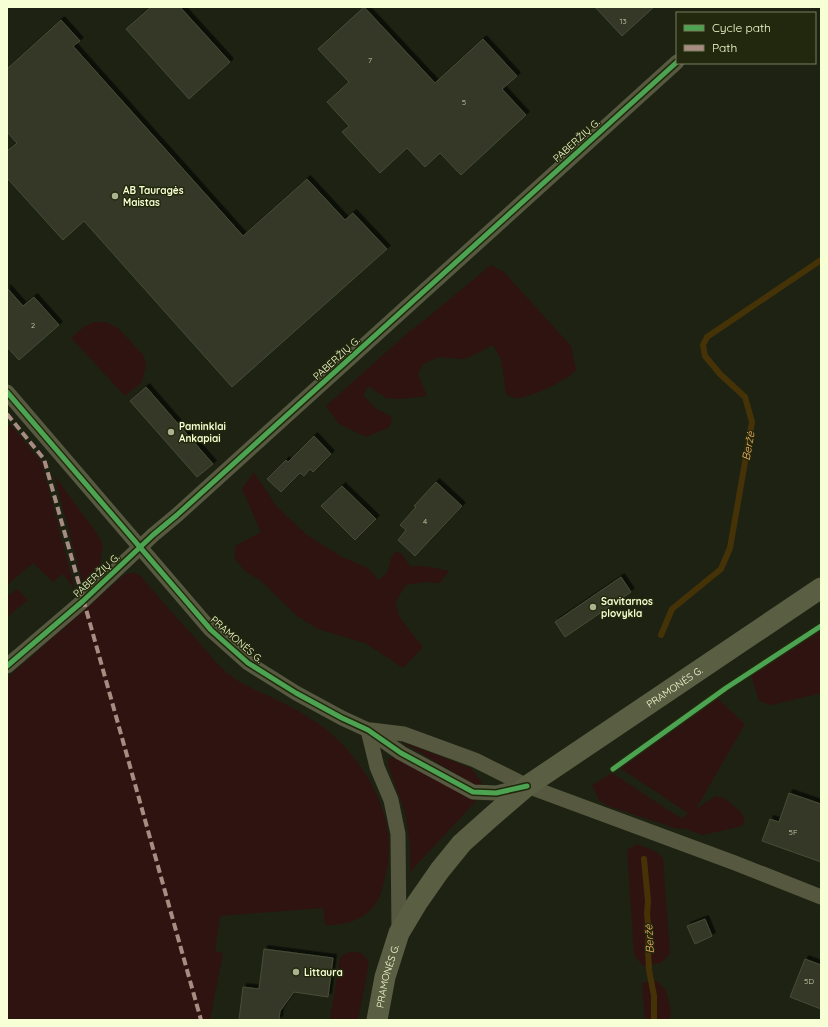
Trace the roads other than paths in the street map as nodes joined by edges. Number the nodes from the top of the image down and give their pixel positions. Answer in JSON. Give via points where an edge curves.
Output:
{"nodes":[{"id":1,"x":676,"y":63,"type":"edge"},
{"id":2,"x":7,"y":392,"type":"edge"},
{"id":3,"x":139,"y":548,"type":"junction"},
{"id":4,"x":821,"y":588,"type":"edge"},
{"id":5,"x":7,"y":666,"type":"edge"},
{"id":6,"x":368,"y":730,"type":"junction"},
{"id":7,"x":527,"y":786,"type":"junction"},
{"id":8,"x":821,"y":897,"type":"edge"},
{"id":9,"x":399,"y":933,"type":"junction"},
{"id":10,"x":377,"y":1020,"type":"edge"}],
"edges":[{"from":1,"to":3,"type":"street","name":"PABERŽIŲ G."},
{"from":2,"to":3,"type":"street","name":"PRAMONĖS G."},
{"from":3,"to":5,"type":"street","name":"PABERŽIŲ G.","via":[[83,601]]},
{"from":3,"to":6,"type":"street","name":"PRAMONĖS G.","via":[[210,630],[248,663],[296,693]]},
{"from":4,"to":7,"type":"main road","name":"PRAMONĖS G."},
{"from":6,"to":7,"type":"street","name":"PRAMONĖS G.","via":[[404,734],[475,760]]},
{"from":6,"to":7,"type":"street","name":"PRAMONĖS G.","via":[[401,753],[473,792],[496,793]]},
{"from":6,"to":9,"type":"street","name":"PRAMONĖS G.","via":[[378,767],[391,800],[398,834]]},
{"from":7,"to":8,"type":"street","name":"PRAMONĖS G."},
{"from":7,"to":9,"type":"main road","name":"PRAMONĖS G.","via":[[462,844],[440,870]]},
{"from":9,"to":10,"type":"main road","name":"PRAMONĖS G.","via":[[385,977]]}]}
